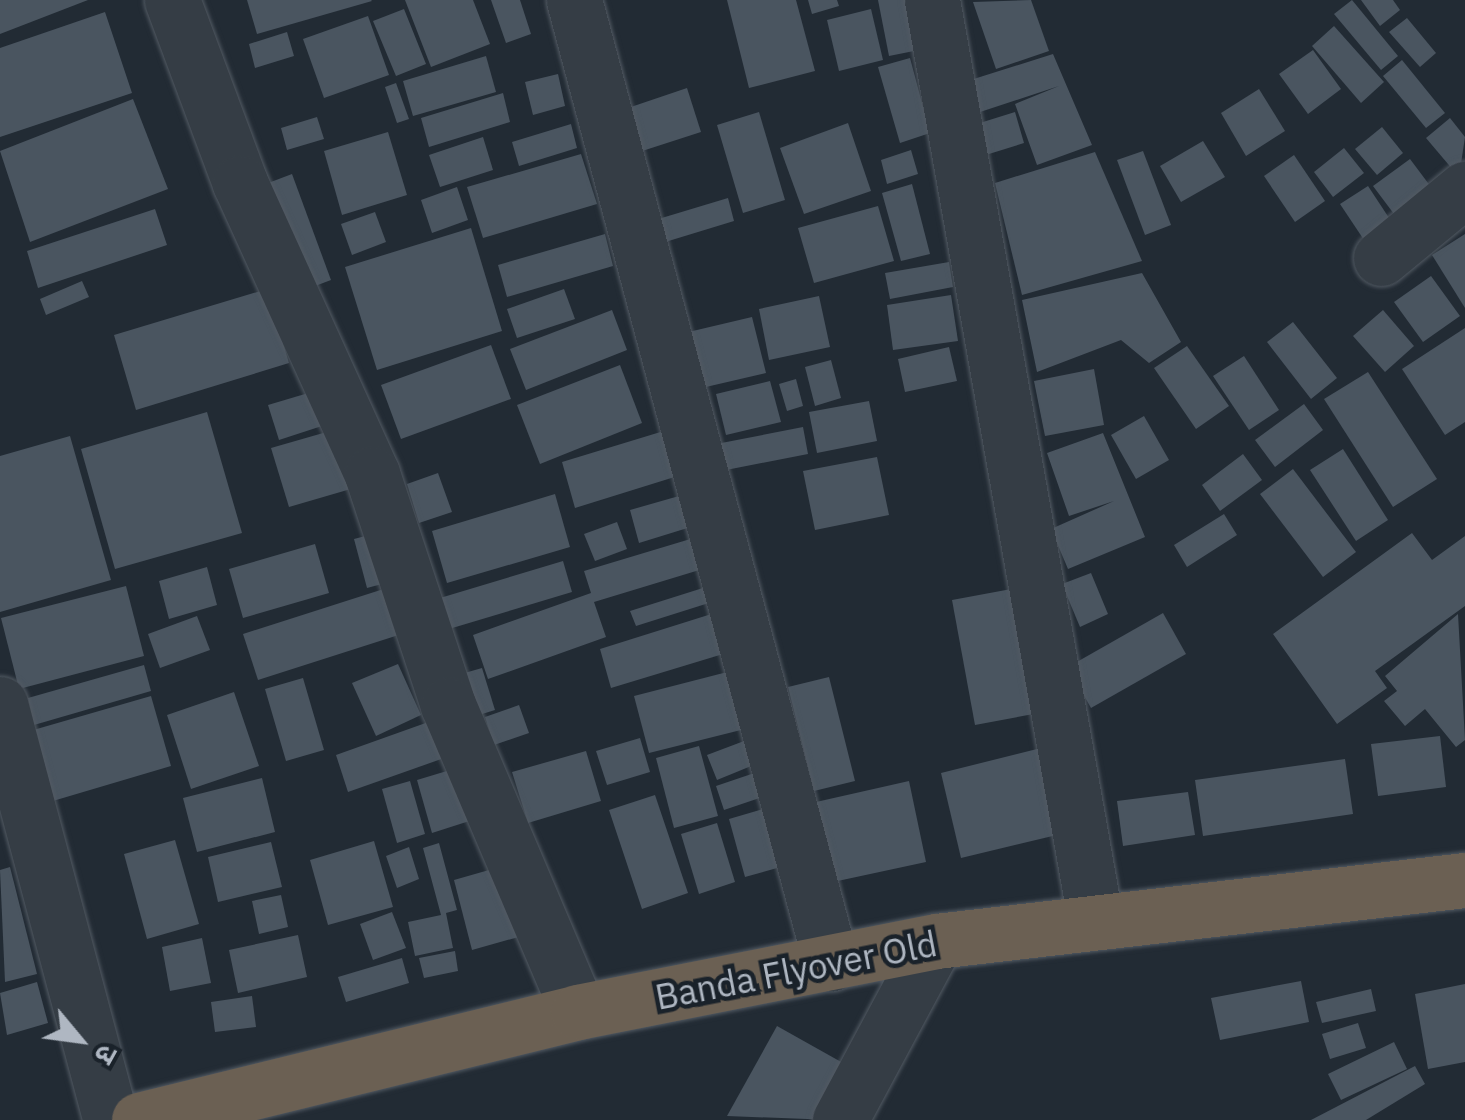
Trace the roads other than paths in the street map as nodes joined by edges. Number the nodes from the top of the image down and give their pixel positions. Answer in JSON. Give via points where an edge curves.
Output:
{"nodes":[{"id":1,"x":172,"y":0,"type":"edge"},
{"id":2,"x":574,"y":0,"type":"edge"},
{"id":3,"x":932,"y":0,"type":"edge"},
{"id":4,"x":1465,"y":189,"type":"edge"},
{"id":5,"x":1381,"y":258,"type":"dead end"},
{"id":6,"x":0,"y":704,"type":"edge"},
{"id":7,"x":1465,"y":880,"type":"edge"},
{"id":8,"x":1095,"y":918,"type":"junction"},
{"id":9,"x":936,"y":941,"type":"junction"},
{"id":10,"x":831,"y":963,"type":"junction"},
{"id":11,"x":578,"y":1012,"type":"junction"},
{"id":12,"x":112,"y":1120,"type":"edge"},
{"id":13,"x":138,"y":1120,"type":"edge"},
{"id":14,"x":840,"y":1120,"type":"edge"}],
"edges":[{"from":1,"to":11,"type":"street","via":[[240,183],[372,474],[448,705]]},
{"from":2,"to":10,"type":"street"},
{"from":3,"to":8,"type":"street"},
{"from":4,"to":5,"type":"street"},
{"from":6,"to":12,"type":"street"},
{"from":7,"to":8,"type":"highway","name":"Banda Flyover Old"},
{"from":8,"to":9,"type":"highway","name":"Banda Flyover Old"},
{"from":9,"to":10,"type":"highway","name":"Banda Flyover Old"},
{"from":9,"to":14,"type":"street"},
{"from":10,"to":11,"type":"highway","name":"Banda Flyover Old"},
{"from":11,"to":13,"type":"highway","name":"Banda Flyover Old"}]}
